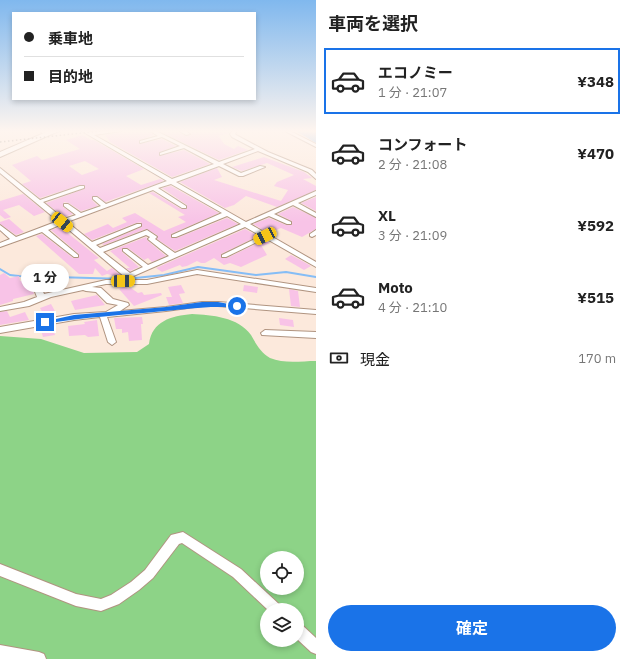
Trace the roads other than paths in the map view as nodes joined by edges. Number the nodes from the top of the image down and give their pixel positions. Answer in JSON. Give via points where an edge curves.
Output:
{"nodes":[{"id":1,"x":135,"y":161,"type":"edge"},
{"id":2,"x":211,"y":161,"type":"edge"},
{"id":3,"x":230,"y":161,"type":"edge"},
{"id":4,"x":286,"y":161,"type":"edge"},
{"id":5,"x":219,"y":165,"type":"junction"},
{"id":6,"x":262,"y":167,"type":"dead end"},
{"id":7,"x":0,"y":170,"type":"edge"},
{"id":8,"x":310,"y":171,"type":"junction"},
{"id":9,"x":316,"y":172,"type":"edge"},
{"id":10,"x":316,"y":177,"type":"edge"},
{"id":11,"x":171,"y":182,"type":"junction"},
{"id":12,"x":82,"y":187,"type":"dead end"},
{"id":13,"x":154,"y":188,"type":"junction"},
{"id":14,"x":316,"y":193,"type":"edge"},
{"id":15,"x":94,"y":198,"type":"dead end"},
{"id":16,"x":38,"y":202,"type":"junction"},
{"id":17,"x":294,"y":203,"type":"junction"},
{"id":18,"x":66,"y":205,"type":"dead end"},
{"id":19,"x":105,"y":206,"type":"junction"},
{"id":20,"x":184,"y":207,"type":"dead end"},
{"id":21,"x":226,"y":214,"type":"junction"},
{"id":22,"x":270,"y":214,"type":"junction"},
{"id":23,"x":80,"y":215,"type":"junction"},
{"id":24,"x":316,"y":215,"type":"edge"},
{"id":25,"x":62,"y":222,"type":"junction"},
{"id":26,"x":289,"y":223,"type":"dead end"},
{"id":27,"x":139,"y":225,"type":"dead end"},
{"id":28,"x":245,"y":225,"type":"junction"},
{"id":29,"x":0,"y":227,"type":"edge"},
{"id":30,"x":43,"y":229,"type":"junction"},
{"id":31,"x":174,"y":236,"type":"dead end"},
{"id":32,"x":265,"y":236,"type":"junction"},
{"id":33,"x":14,"y":239,"type":"junction"},
{"id":34,"x":0,"y":245,"type":"edge"},
{"id":35,"x":91,"y":245,"type":"junction"},
{"id":36,"x":125,"y":250,"type":"dead end"},
{"id":37,"x":99,"y":251,"type":"junction"},
{"id":38,"x":76,"y":256,"type":"dead end"},
{"id":39,"x":174,"y":256,"type":"junction"},
{"id":40,"x":224,"y":256,"type":"dead end"},
{"id":41,"x":316,"y":265,"type":"edge"},
{"id":42,"x":148,"y":268,"type":"junction"},
{"id":43,"x":34,"y":279,"type":"dead end"},
{"id":44,"x":130,"y":279,"type":"junction"},
{"id":45,"x":82,"y":288,"type":"junction"},
{"id":46,"x":316,"y":290,"type":"edge"},
{"id":47,"x":42,"y":297,"type":"junction"},
{"id":48,"x":0,"y":309,"type":"edge"},
{"id":49,"x":316,"y":312,"type":"edge"},
{"id":50,"x":104,"y":315,"type":"junction"},
{"id":51,"x":0,"y":330,"type":"edge"},
{"id":52,"x":265,"y":333,"type":"dead end"},
{"id":53,"x":316,"y":335,"type":"edge"},
{"id":54,"x":112,"y":342,"type":"dead end"},
{"id":55,"x":0,"y":570,"type":"edge"},
{"id":56,"x":269,"y":603,"type":"edge"},
{"id":57,"x":304,"y":636,"type":"edge"},
{"id":58,"x":316,"y":647,"type":"edge"},
{"id":59,"x":0,"y":652,"type":"edge"},
{"id":60,"x":39,"y":659,"type":"edge"}],
"edges":[{"from":1,"to":11,"type":"street"},
{"from":2,"to":5,"type":"street"},
{"from":3,"to":5,"type":"street"},
{"from":4,"to":8,"type":"street"},
{"from":5,"to":6,"type":"street","via":[[243,175]]},
{"from":5,"to":11,"type":"street"},
{"from":7,"to":16,"type":"street"},
{"from":8,"to":9,"type":"street"},
{"from":8,"to":10,"type":"street"},
{"from":11,"to":13,"type":"street"},
{"from":11,"to":21,"type":"street"},
{"from":12,"to":16,"type":"street"},
{"from":13,"to":19,"type":"street"},
{"from":13,"to":20,"type":"street"},
{"from":14,"to":17,"type":"street"},
{"from":15,"to":19,"type":"street"},
{"from":16,"to":25,"type":"street"},
{"from":17,"to":22,"type":"street"},
{"from":17,"to":24,"type":"street"},
{"from":18,"to":23,"type":"street"},
{"from":19,"to":23,"type":"street"},
{"from":21,"to":28,"type":"street"},
{"from":21,"to":31,"type":"street"},
{"from":22,"to":26,"type":"street"},
{"from":22,"to":28,"type":"street"},
{"from":23,"to":25,"type":"street"},
{"from":25,"to":30,"type":"street"},
{"from":25,"to":35,"type":"street"},
{"from":27,"to":35,"type":"street"},
{"from":28,"to":32,"type":"street"},
{"from":28,"to":39,"type":"street"},
{"from":29,"to":33,"type":"street"},
{"from":30,"to":33,"type":"street"},
{"from":30,"to":38,"type":"street"},
{"from":32,"to":40,"type":"street"},
{"from":32,"to":41,"type":"street"},
{"from":33,"to":34,"type":"street"},
{"from":35,"to":37,"type":"street"},
{"from":36,"to":42,"type":"street"},
{"from":37,"to":39,"type":"street","via":[[147,232]]},
{"from":37,"to":44,"type":"street"},
{"from":39,"to":42,"type":"street"},
{"from":42,"to":44,"type":"street"},
{"from":43,"to":47,"type":"street"},
{"from":44,"to":45,"type":"street"},
{"from":44,"to":46,"type":"street","via":[[147,282],[197,272]]},
{"from":45,"to":47,"type":"street"},
{"from":45,"to":50,"type":"street","via":[[98,290],[110,301],[125,304]]},
{"from":47,"to":48,"type":"street","via":[[26,304]]},
{"from":49,"to":50,"type":"street","via":[[218,304]]},
{"from":50,"to":51,"type":"street","via":[[57,319]]},
{"from":50,"to":54,"type":"street"},
{"from":52,"to":53,"type":"street"},
{"from":55,"to":56,"type":"street","via":[[76,600],[101,605],[115,600],[135,586],[149,574],[175,540],[183,537],[237,573]]},
{"from":57,"to":58,"type":"street"},
{"from":59,"to":60,"type":"street"}]}
